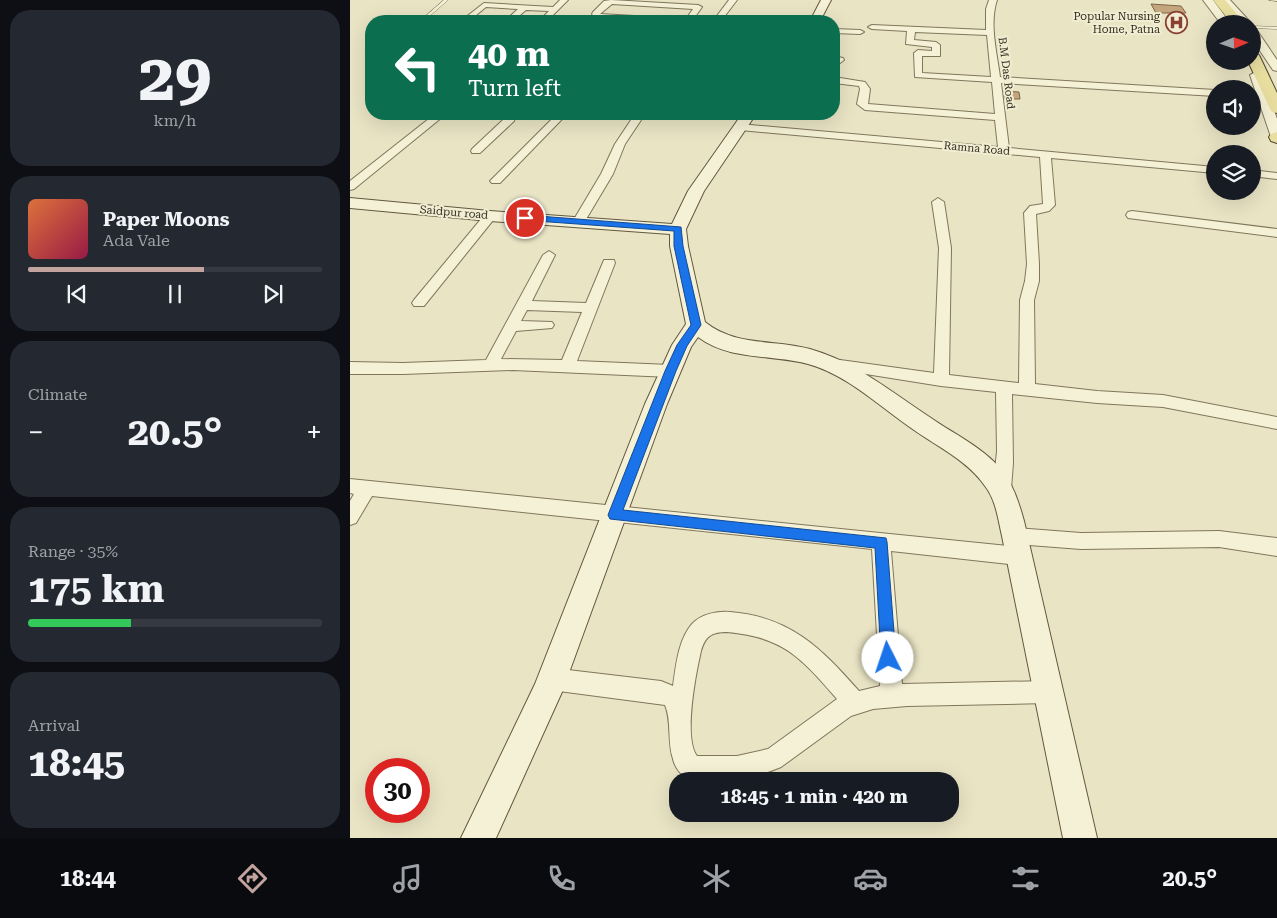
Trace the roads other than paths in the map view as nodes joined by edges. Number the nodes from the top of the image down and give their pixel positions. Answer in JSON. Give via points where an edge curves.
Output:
{"nodes":[{"id":1,"x":446,"y":0,"type":"edge"},
{"id":2,"x":564,"y":0,"type":"edge"},
{"id":3,"x":734,"y":0,"type":"edge"},
{"id":4,"x":826,"y":0,"type":"edge"},
{"id":5,"x":993,"y":0,"type":"edge"},
{"id":6,"x":1208,"y":0,"type":"edge"},
{"id":7,"x":1214,"y":0,"type":"edge"},
{"id":8,"x":1219,"y":0,"type":"edge"},
{"id":9,"x":1225,"y":0,"type":"edge"},
{"id":10,"x":1271,"y":0,"type":"edge"},
{"id":11,"x":1277,"y":0,"type":"edge"},
{"id":12,"x":525,"y":7,"type":"junction"},
{"id":13,"x":554,"y":9,"type":"junction"},
{"id":14,"x":429,"y":15,"type":"edge"},
{"id":15,"x":472,"y":15,"type":"edge"},
{"id":16,"x":516,"y":15,"type":"edge"},
{"id":17,"x":548,"y":15,"type":"edge"},
{"id":18,"x":597,"y":15,"type":"edge"},
{"id":19,"x":691,"y":15,"type":"edge"},
{"id":20,"x":722,"y":15,"type":"edge"},
{"id":21,"x":818,"y":15,"type":"edge"},
{"id":22,"x":1219,"y":15,"type":"edge"},
{"id":23,"x":1225,"y":15,"type":"edge"},
{"id":24,"x":1232,"y":15,"type":"edge"},
{"id":25,"x":1239,"y":15,"type":"edge"},
{"id":26,"x":872,"y":27,"type":"dead end"},
{"id":27,"x":1261,"y":27,"type":"edge"},
{"id":28,"x":1277,"y":28,"type":"edge"},
{"id":29,"x":912,"y":29,"type":"junction"},
{"id":30,"x":840,"y":31,"type":"edge"},
{"id":31,"x":860,"y":32,"type":"dead end"},
{"id":32,"x":990,"y":33,"type":"junction"},
{"id":33,"x":1261,"y":44,"type":"edge"},
{"id":34,"x":1261,"y":59,"type":"edge"},
{"id":35,"x":1277,"y":68,"type":"edge"},
{"id":36,"x":1254,"y":70,"type":"edge"},
{"id":37,"x":1259,"y":70,"type":"edge"},
{"id":38,"x":840,"y":81,"type":"edge"},
{"id":39,"x":996,"y":81,"type":"junction"},
{"id":40,"x":1277,"y":90,"type":"edge"},
{"id":41,"x":1206,"y":93,"type":"edge"},
{"id":42,"x":1261,"y":98,"type":"edge"},
{"id":43,"x":1265,"y":98,"type":"junction"},
{"id":44,"x":1277,"y":109,"type":"edge"},
{"id":45,"x":1001,"y":117,"type":"junction"},
{"id":46,"x":434,"y":120,"type":"edge"},
{"id":47,"x":506,"y":120,"type":"edge"},
{"id":48,"x":556,"y":120,"type":"edge"},
{"id":49,"x":636,"y":120,"type":"edge"},
{"id":50,"x":744,"y":121,"type":"edge"},
{"id":51,"x":1277,"y":137,"type":"edge"},
{"id":52,"x":1004,"y":150,"type":"junction"},
{"id":53,"x":476,"y":151,"type":"dead end"},
{"id":54,"x":1045,"y":154,"type":"junction"},
{"id":55,"x":1206,"y":169,"type":"edge"},
{"id":56,"x":1261,"y":174,"type":"edge"},
{"id":57,"x":1277,"y":176,"type":"edge"},
{"id":58,"x":496,"y":181,"type":"dead end"},
{"id":59,"x":350,"y":187,"type":"edge"},
{"id":60,"x":350,"y":202,"type":"edge"},
{"id":61,"x":938,"y":202,"type":"dead end"},
{"id":62,"x":1132,"y":215,"type":"dead end"},
{"id":63,"x":490,"y":216,"type":"junction"},
{"id":64,"x":579,"y":221,"type":"junction"},
{"id":65,"x":678,"y":229,"type":"junction"},
{"id":66,"x":1277,"y":232,"type":"edge"},
{"id":67,"x":549,"y":255,"type":"dead end"},
{"id":68,"x":610,"y":263,"type":"dead end"},
{"id":69,"x":419,"y":303,"type":"dead end"},
{"id":70,"x":523,"y":305,"type":"junction"},
{"id":71,"x":591,"y":308,"type":"junction"},
{"id":72,"x":547,"y":325,"type":"dead end"},
{"id":73,"x":696,"y":325,"type":"junction"},
{"id":74,"x":512,"y":326,"type":"junction"},
{"id":75,"x":833,"y":364,"type":"junction"},
{"id":76,"x":491,"y":365,"type":"junction"},
{"id":77,"x":567,"y":366,"type":"junction"},
{"id":78,"x":350,"y":368,"type":"edge"},
{"id":79,"x":670,"y":371,"type":"junction"},
{"id":80,"x":941,"y":380,"type":"junction"},
{"id":81,"x":1004,"y":386,"type":"junction"},
{"id":82,"x":1027,"y":388,"type":"junction"},
{"id":83,"x":1277,"y":423,"type":"edge"},
{"id":84,"x":358,"y":487,"type":"edge"},
{"id":85,"x":1002,"y":489,"type":"junction"},
{"id":86,"x":615,"y":515,"type":"junction"},
{"id":87,"x":350,"y":517,"type":"edge"},
{"id":88,"x":881,"y":542,"type":"junction"},
{"id":89,"x":1016,"y":546,"type":"junction"},
{"id":90,"x":1277,"y":547,"type":"edge"},
{"id":91,"x":551,"y":679,"type":"junction"},
{"id":92,"x":1048,"y":692,"type":"junction"},
{"id":93,"x":892,"y":696,"type":"junction"},
{"id":94,"x":856,"y":704,"type":"junction"},
{"id":95,"x":679,"y":720,"type":"junction"},
{"id":96,"x":478,"y":838,"type":"edge"},
{"id":97,"x":1080,"y":838,"type":"edge"}],
"edges":[{"from":1,"to":14,"type":"lane"},
{"from":2,"to":13,"type":"street"},
{"from":3,"to":20,"type":"street"},
{"from":4,"to":21,"type":"main road"},
{"from":5,"to":32,"type":"street","name":"B.M Das Road"},
{"from":6,"to":22,"type":"street"},
{"from":7,"to":23,"type":"main road"},
{"from":8,"to":24,"type":"main road"},
{"from":9,"to":25,"type":"street"},
{"from":10,"to":11,"type":"lane"},
{"from":12,"to":13,"type":"street"},
{"from":12,"to":15,"type":"street","via":[[484,5]]},
{"from":12,"to":16,"type":"street"},
{"from":13,"to":17,"type":"street"},
{"from":18,"to":19,"type":"street","via":[[607,3],[612,2],[698,6]]},
{"from":26,"to":29,"type":"street"},
{"from":27,"to":28,"type":"lane"},
{"from":29,"to":32,"type":"street"},
{"from":29,"to":39,"type":"street","via":[[909,42],[936,45],[936,54],[918,53],[918,75]]},
{"from":30,"to":31,"type":"street"},
{"from":32,"to":39,"type":"street","name":"B.M Das Road"},
{"from":33,"to":35,"type":"street"},
{"from":34,"to":40,"type":"main road"},
{"from":36,"to":43,"type":"street"},
{"from":37,"to":44,"type":"main road"},
{"from":38,"to":45,"type":"street","via":[[862,84],[865,108]]},
{"from":39,"to":41,"type":"street"},
{"from":39,"to":45,"type":"street","name":"B.M Das Road"},
{"from":42,"to":43,"type":"street"},
{"from":43,"to":51,"type":"street"},
{"from":45,"to":52,"type":"street","name":"B.M Das Road"},
{"from":46,"to":59,"type":"street"},
{"from":47,"to":53,"type":"street"},
{"from":48,"to":58,"type":"street"},
{"from":49,"to":64,"type":"street"},
{"from":50,"to":52,"type":"street","name":"Ramna Road"},
{"from":50,"to":65,"type":"main road","via":[[696,191]]},
{"from":52,"to":54,"type":"street","name":"Ramna Road"},
{"from":54,"to":55,"type":"street","name":"Ramna Road"},
{"from":54,"to":82,"type":"street","via":[[1049,205],[1034,209],[1030,214],[1033,250],[1032,281],[1026,300]]},
{"from":56,"to":57,"type":"street"},
{"from":60,"to":63,"type":"main road","name":"Saidpur road"},
{"from":61,"to":80,"type":"street","via":[[945,248]]},
{"from":62,"to":66,"type":"street"},
{"from":63,"to":64,"type":"main road","name":"Saidpur road"},
{"from":63,"to":69,"type":"street"},
{"from":64,"to":65,"type":"main road","name":"Saidpur road"},
{"from":65,"to":73,"type":"main road","via":[[678,246]]},
{"from":67,"to":70,"type":"street"},
{"from":68,"to":71,"type":"street"},
{"from":70,"to":71,"type":"street"},
{"from":70,"to":74,"type":"street"},
{"from":71,"to":77,"type":"street"},
{"from":72,"to":74,"type":"street"},
{"from":73,"to":75,"type":"main road","via":[[705,335],[721,341],[807,356]]},
{"from":73,"to":79,"type":"main road"},
{"from":74,"to":76,"type":"street"},
{"from":75,"to":80,"type":"street"},
{"from":75,"to":85,"type":"main road","via":[[979,462]]},
{"from":76,"to":77,"type":"street"},
{"from":76,"to":78,"type":"street"},
{"from":77,"to":79,"type":"street"},
{"from":79,"to":86,"type":"main road"},
{"from":80,"to":81,"type":"street"},
{"from":81,"to":82,"type":"street"},
{"from":81,"to":85,"type":"street","via":[[1006,454]]},
{"from":82,"to":83,"type":"street","via":[[1163,402]]},
{"from":84,"to":86,"type":"street"},
{"from":84,"to":87,"type":"street"},
{"from":85,"to":89,"type":"main road"},
{"from":86,"to":88,"type":"street"},
{"from":86,"to":91,"type":"main road"},
{"from":88,"to":89,"type":"street"},
{"from":88,"to":93,"type":"street"},
{"from":89,"to":90,"type":"street","via":[[1081,541],[1219,539]]},
{"from":89,"to":92,"type":"main road"},
{"from":91,"to":95,"type":"street","via":[[661,692],[673,697]]},
{"from":91,"to":96,"type":"main road"},
{"from":92,"to":93,"type":"street"},
{"from":92,"to":97,"type":"main road"},
{"from":93,"to":94,"type":"street"},
{"from":94,"to":95,"type":"street","via":[[845,707],[773,759],[737,768],[691,767],[684,758]]},
{"from":94,"to":95,"type":"street","via":[[800,646],[781,633],[758,624],[717,622],[706,624],[691,648]]}]}
